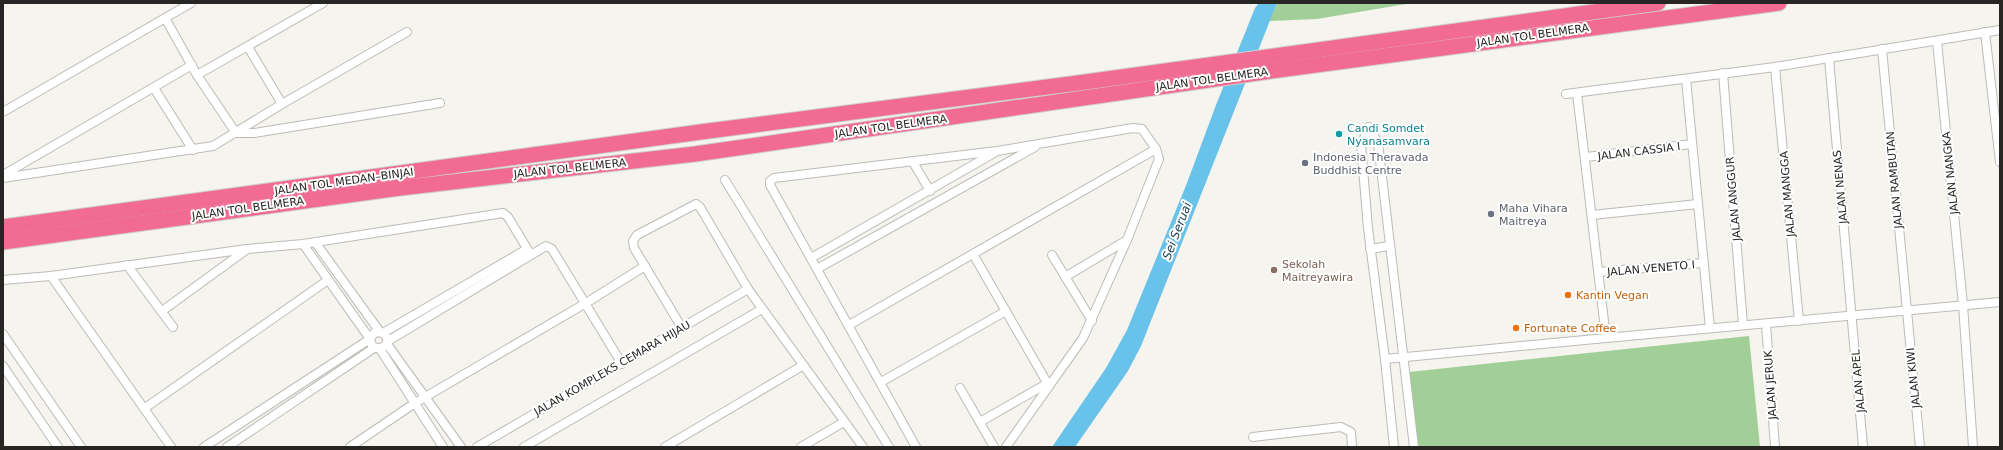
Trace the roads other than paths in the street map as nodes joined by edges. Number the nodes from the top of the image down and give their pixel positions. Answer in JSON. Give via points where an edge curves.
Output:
{"nodes":[{"id":1,"x":191,"y":3,"type":"edge"},
{"id":2,"x":323,"y":3,"type":"edge"},
{"id":3,"x":1658,"y":3,"type":"edge"},
{"id":4,"x":1778,"y":3,"type":"edge"},
{"id":5,"x":165,"y":18,"type":"junction"},
{"id":6,"x":2000,"y":30,"type":"edge"},
{"id":7,"x":407,"y":32,"type":"dead end"},
{"id":8,"x":1985,"y":32,"type":"junction"},
{"id":9,"x":1936,"y":41,"type":"junction"},
{"id":10,"x":248,"y":47,"type":"junction"},
{"id":11,"x":1882,"y":49,"type":"junction"},
{"id":12,"x":1829,"y":58,"type":"junction"},
{"id":13,"x":192,"y":65,"type":"junction"},
{"id":14,"x":1775,"y":67,"type":"junction"},
{"id":15,"x":1723,"y":74,"type":"junction"},
{"id":16,"x":198,"y":75,"type":"junction"},
{"id":17,"x":1686,"y":79,"type":"junction"},
{"id":18,"x":154,"y":88,"type":"junction"},
{"id":19,"x":1577,"y":93,"type":"junction"},
{"id":20,"x":1566,"y":94,"type":"dead end"},
{"id":21,"x":440,"y":103,"type":"dead end"},
{"id":22,"x":282,"y":104,"type":"junction"},
{"id":23,"x":3,"y":112,"type":"edge"},
{"id":24,"x":236,"y":133,"type":"junction"},
{"id":25,"x":685,"y":134,"type":"joint"},
{"id":26,"x":1041,"y":143,"type":"junction"},
{"id":27,"x":1692,"y":144,"type":"junction"},
{"id":28,"x":1156,"y":149,"type":"junction"},
{"id":29,"x":194,"y":150,"type":"junction"},
{"id":30,"x":997,"y":151,"type":"junction"},
{"id":31,"x":1586,"y":157,"type":"junction"},
{"id":32,"x":912,"y":162,"type":"junction"},
{"id":33,"x":2000,"y":162,"type":"edge"},
{"id":34,"x":3,"y":175,"type":"edge"},
{"id":35,"x":3,"y":178,"type":"edge"},
{"id":36,"x":725,"y":180,"type":"dead end"},
{"id":37,"x":930,"y":190,"type":"junction"},
{"id":38,"x":1698,"y":204,"type":"junction"},
{"id":39,"x":1592,"y":216,"type":"junction"},
{"id":40,"x":3,"y":227,"type":"edge"},
{"id":41,"x":1127,"y":240,"type":"junction"},
{"id":42,"x":3,"y":242,"type":"edge"},
{"id":43,"x":315,"y":242,"type":"junction"},
{"id":44,"x":302,"y":244,"type":"junction"},
{"id":45,"x":1389,"y":246,"type":"junction"},
{"id":46,"x":247,"y":249,"type":"junction"},
{"id":47,"x":1370,"y":249,"type":"junction"},
{"id":48,"x":529,"y":252,"type":"junction"},
{"id":49,"x":973,"y":254,"type":"junction"},
{"id":50,"x":1052,"y":255,"type":"dead end"},
{"id":51,"x":811,"y":258,"type":"junction"},
{"id":52,"x":1703,"y":263,"type":"junction"},
{"id":53,"x":127,"y":265,"type":"junction"},
{"id":54,"x":645,"y":266,"type":"junction"},
{"id":55,"x":817,"y":269,"type":"junction"},
{"id":56,"x":1599,"y":272,"type":"junction"},
{"id":57,"x":51,"y":276,"type":"junction"},
{"id":58,"x":1065,"y":278,"type":"junction"},
{"id":59,"x":3,"y":280,"type":"edge"},
{"id":60,"x":328,"y":280,"type":"junction"},
{"id":61,"x":748,"y":289,"type":"junction"},
{"id":62,"x":2000,"y":302,"type":"edge"},
{"id":63,"x":586,"y":303,"type":"junction"},
{"id":64,"x":1963,"y":305,"type":"junction"},
{"id":65,"x":762,"y":309,"type":"junction"},
{"id":66,"x":1906,"y":310,"type":"junction"},
{"id":67,"x":162,"y":311,"type":"junction"},
{"id":68,"x":1006,"y":311,"type":"junction"},
{"id":69,"x":1852,"y":315,"type":"junction"},
{"id":70,"x":1798,"y":321,"type":"junction"},
{"id":71,"x":1092,"y":322,"type":"junction"},
{"id":72,"x":1766,"y":324,"type":"junction"},
{"id":73,"x":849,"y":325,"type":"junction"},
{"id":74,"x":1743,"y":325,"type":"junction"},
{"id":75,"x":173,"y":328,"type":"dead end"},
{"id":76,"x":682,"y":328,"type":"junction"},
{"id":77,"x":1710,"y":328,"type":"junction"},
{"id":78,"x":381,"y":332,"type":"junction"},
{"id":79,"x":3,"y":334,"type":"edge"},
{"id":80,"x":1606,"y":338,"type":"junction"},
{"id":81,"x":370,"y":339,"type":"junction"},
{"id":82,"x":382,"y":346,"type":"junction"},
{"id":83,"x":1385,"y":358,"type":"junction"},
{"id":84,"x":1405,"y":358,"type":"junction"},
{"id":85,"x":622,"y":364,"type":"junction"},
{"id":86,"x":3,"y":366,"type":"edge"},
{"id":87,"x":802,"y":366,"type":"junction"},
{"id":88,"x":881,"y":382,"type":"junction"},
{"id":89,"x":1048,"y":385,"type":"junction"},
{"id":90,"x":960,"y":388,"type":"dead end"},
{"id":91,"x":425,"y":397,"type":"junction"},
{"id":92,"x":415,"y":403,"type":"junction"},
{"id":93,"x":145,"y":408,"type":"junction"},
{"id":94,"x":844,"y":422,"type":"junction"},
{"id":95,"x":980,"y":422,"type":"junction"},
{"id":96,"x":1253,"y":437,"type":"dead end"},
{"id":97,"x":58,"y":447,"type":"edge"},
{"id":98,"x":81,"y":447,"type":"edge"},
{"id":99,"x":171,"y":447,"type":"edge"},
{"id":100,"x":204,"y":447,"type":"edge"},
{"id":101,"x":227,"y":447,"type":"edge"},
{"id":102,"x":350,"y":447,"type":"edge"},
{"id":103,"x":443,"y":447,"type":"edge"},
{"id":104,"x":461,"y":447,"type":"edge"},
{"id":105,"x":477,"y":447,"type":"edge"},
{"id":106,"x":524,"y":447,"type":"edge"},
{"id":107,"x":665,"y":447,"type":"edge"},
{"id":108,"x":801,"y":447,"type":"edge"},
{"id":109,"x":863,"y":447,"type":"edge"},
{"id":110,"x":889,"y":447,"type":"edge"},
{"id":111,"x":916,"y":447,"type":"edge"},
{"id":112,"x":994,"y":447,"type":"edge"},
{"id":113,"x":1006,"y":447,"type":"edge"},
{"id":114,"x":1352,"y":447,"type":"edge"},
{"id":115,"x":1394,"y":447,"type":"edge"},
{"id":116,"x":1414,"y":447,"type":"edge"},
{"id":117,"x":1775,"y":447,"type":"edge"},
{"id":118,"x":1863,"y":447,"type":"edge"},
{"id":119,"x":1920,"y":447,"type":"edge"},
{"id":120,"x":1974,"y":447,"type":"edge"}],
"edges":[{"from":1,"to":5,"type":"street"},
{"from":2,"to":10,"type":"street"},
{"from":3,"to":25,"type":"highway","name":"JALAN TOL BELMERA"},
{"from":4,"to":42,"type":"highway","name":"JALAN TOL BELMERA","via":[[1213,79],[701,153],[400,188]]},
{"from":5,"to":13,"type":"street"},
{"from":5,"to":23,"type":"street"},
{"from":6,"to":8,"type":"street"},
{"from":7,"to":22,"type":"street"},
{"from":8,"to":9,"type":"street"},
{"from":8,"to":33,"type":"street"},
{"from":9,"to":11,"type":"street"},
{"from":9,"to":64,"type":"street","name":"JALAN NANGKA"},
{"from":10,"to":16,"type":"street"},
{"from":10,"to":22,"type":"street"},
{"from":11,"to":12,"type":"street"},
{"from":11,"to":66,"type":"street","name":"JALAN RAMBUTAN"},
{"from":12,"to":14,"type":"street"},
{"from":12,"to":69,"type":"street","name":"JALAN NENAS"},
{"from":13,"to":16,"type":"street"},
{"from":13,"to":18,"type":"street"},
{"from":14,"to":15,"type":"street"},
{"from":14,"to":70,"type":"street","name":"JALAN MANGGA"},
{"from":15,"to":17,"type":"street"},
{"from":15,"to":74,"type":"street","name":"JALAN ANGGUR"},
{"from":16,"to":24,"type":"street"},
{"from":17,"to":19,"type":"street"},
{"from":17,"to":27,"type":"street"},
{"from":18,"to":29,"type":"street"},
{"from":18,"to":34,"type":"street"},
{"from":19,"to":20,"type":"street"},
{"from":19,"to":31,"type":"street"},
{"from":21,"to":24,"type":"street","via":[[264,131]]},
{"from":22,"to":24,"type":"street"},
{"from":24,"to":29,"type":"street","via":[[213,146]]},
{"from":25,"to":40,"type":"highway","name":"JALAN TOL MEDAN–BINJAI"},
{"from":26,"to":28,"type":"street","via":[[1139,128],[1145,132]]},
{"from":26,"to":30,"type":"street"},
{"from":26,"to":55,"type":"street"},
{"from":27,"to":31,"type":"street","name":"JALAN CASSIA I"},
{"from":27,"to":38,"type":"street"},
{"from":28,"to":41,"type":"street","via":[[1159,159]]},
{"from":28,"to":49,"type":"street"},
{"from":29,"to":35,"type":"street"},
{"from":30,"to":32,"type":"street"},
{"from":30,"to":37,"type":"street"},
{"from":31,"to":39,"type":"street"},
{"from":32,"to":37,"type":"street"},
{"from":32,"to":51,"type":"street","via":[[771,179],[770,185]]},
{"from":36,"to":110,"type":"street"},
{"from":37,"to":51,"type":"street"},
{"from":38,"to":39,"type":"street"},
{"from":38,"to":52,"type":"street"},
{"from":39,"to":56,"type":"street"},
{"from":41,"to":58,"type":"street"},
{"from":41,"to":71,"type":"street"},
{"from":43,"to":44,"type":"street"},
{"from":43,"to":48,"type":"street","via":[[502,213],[508,217]]},
{"from":43,"to":78,"type":"street"},
{"from":44,"to":46,"type":"street"},
{"from":44,"to":60,"type":"street"},
{"from":45,"to":47,"type":"street"},
{"from":45,"to":47,"type":"street","via":[[1378,143],[1369,127],[1361,145]]},
{"from":45,"to":84,"type":"street"},
{"from":46,"to":53,"type":"street"},
{"from":46,"to":67,"type":"street"},
{"from":47,"to":83,"type":"street"},
{"from":48,"to":63,"type":"street","via":[[550,247]]},
{"from":48,"to":78,"type":"street"},
{"from":48,"to":82,"type":"street"},
{"from":49,"to":68,"type":"street"},
{"from":49,"to":73,"type":"street"},
{"from":50,"to":58,"type":"street"},
{"from":51,"to":55,"type":"street"},
{"from":52,"to":56,"type":"street","name":"JALAN VENETO I"},
{"from":52,"to":77,"type":"street"},
{"from":53,"to":57,"type":"street"},
{"from":53,"to":67,"type":"street"},
{"from":54,"to":61,"type":"street","via":[[634,248],[634,238],[696,204]]},
{"from":54,"to":63,"type":"street"},
{"from":54,"to":76,"type":"street"},
{"from":55,"to":73,"type":"street"},
{"from":56,"to":80,"type":"street"},
{"from":57,"to":59,"type":"street"},
{"from":57,"to":93,"type":"street"},
{"from":58,"to":71,"type":"street"},
{"from":60,"to":81,"type":"street"},
{"from":60,"to":93,"type":"street"},
{"from":61,"to":65,"type":"street"},
{"from":61,"to":76,"type":"street","name":"JALAN KOMPLEKS CEMARA HIJAU"},
{"from":62,"to":64,"type":"street"},
{"from":63,"to":85,"type":"street"},
{"from":63,"to":91,"type":"street"},
{"from":64,"to":66,"type":"street"},
{"from":64,"to":120,"type":"street","name":"JALAN NANGKA"},
{"from":65,"to":87,"type":"street"},
{"from":65,"to":106,"type":"street"},
{"from":66,"to":69,"type":"street"},
{"from":66,"to":119,"type":"street","name":"JALAN KIWI"},
{"from":67,"to":75,"type":"street"},
{"from":68,"to":88,"type":"street"},
{"from":68,"to":89,"type":"street"},
{"from":69,"to":70,"type":"street"},
{"from":69,"to":118,"type":"street","name":"JALAN APEL"},
{"from":70,"to":72,"type":"street"},
{"from":71,"to":89,"type":"street"},
{"from":72,"to":74,"type":"street"},
{"from":72,"to":117,"type":"street","name":"JALAN JERUK"},
{"from":73,"to":88,"type":"street"},
{"from":74,"to":77,"type":"street"},
{"from":76,"to":85,"type":"street","name":"JALAN KOMPLEKS CEMARA HIJAU"},
{"from":77,"to":80,"type":"street"},
{"from":78,"to":81,"type":"street","via":[[374,333]]},
{"from":78,"to":82,"type":"street","via":[[386,336]]},
{"from":79,"to":98,"type":"street"},
{"from":80,"to":84,"type":"street"},
{"from":81,"to":82,"type":"street","via":[[370,342]]},
{"from":81,"to":100,"type":"street"},
{"from":82,"to":91,"type":"street"},
{"from":82,"to":92,"type":"street"},
{"from":82,"to":101,"type":"street"},
{"from":83,"to":84,"type":"street"},
{"from":83,"to":115,"type":"street"},
{"from":84,"to":116,"type":"street"},
{"from":85,"to":105,"type":"street","name":"JALAN KOMPLEKS CEMARA HIJAU"},
{"from":86,"to":97,"type":"street"},
{"from":87,"to":94,"type":"street"},
{"from":87,"to":107,"type":"street"},
{"from":88,"to":111,"type":"street"},
{"from":89,"to":95,"type":"street"},
{"from":89,"to":113,"type":"street"},
{"from":90,"to":95,"type":"street"},
{"from":91,"to":92,"type":"street"},
{"from":91,"to":104,"type":"street"},
{"from":92,"to":102,"type":"street"},
{"from":92,"to":103,"type":"street"},
{"from":93,"to":99,"type":"street"},
{"from":94,"to":108,"type":"street"},
{"from":94,"to":109,"type":"street"},
{"from":95,"to":112,"type":"street"},
{"from":96,"to":114,"type":"street","via":[[1341,427],[1351,432]]}]}
